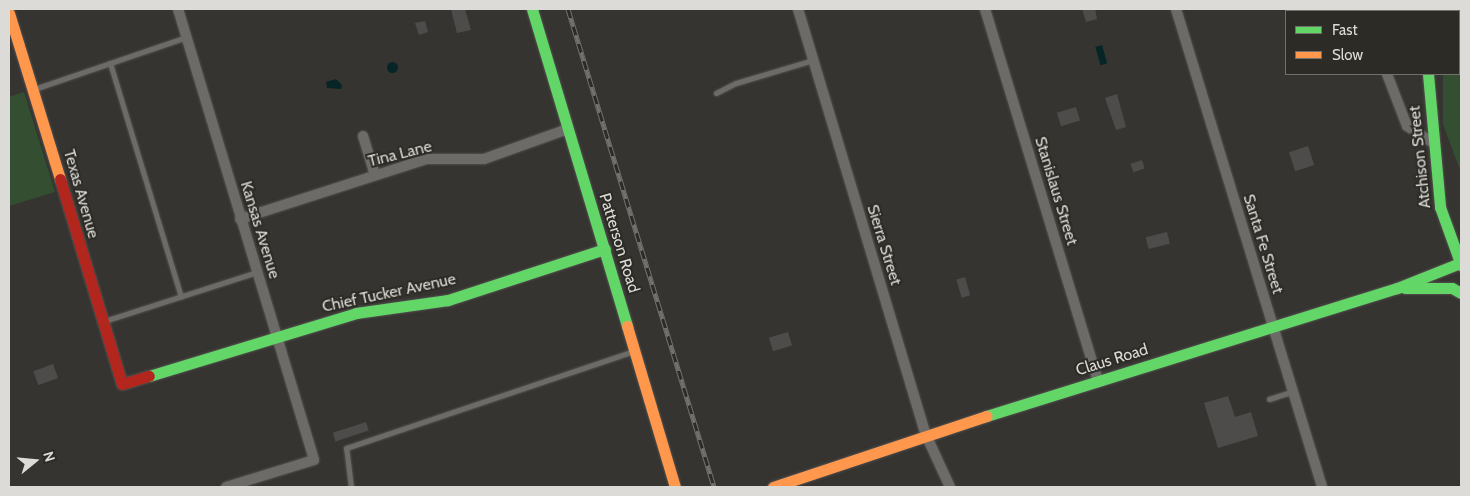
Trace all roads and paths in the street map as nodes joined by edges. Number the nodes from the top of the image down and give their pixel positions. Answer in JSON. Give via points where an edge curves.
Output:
{"nodes":[{"id":1,"x":178,"y":9,"type":"edge"},
{"id":2,"x":532,"y":9,"type":"edge"},
{"id":3,"x":798,"y":9,"type":"edge"},
{"id":4,"x":985,"y":9,"type":"edge"},
{"id":5,"x":1176,"y":9,"type":"edge"},
{"id":6,"x":9,"y":13,"type":"edge"},
{"id":7,"x":187,"y":37,"type":"junction"},
{"id":8,"x":813,"y":60,"type":"junction"},
{"id":9,"x":110,"y":63,"type":"junction"},
{"id":10,"x":1387,"y":75,"type":"edge"},
{"id":11,"x":1428,"y":75,"type":"edge"},
{"id":12,"x":34,"y":89,"type":"junction"},
{"id":13,"x":716,"y":93,"type":"dead end"},
{"id":14,"x":568,"y":129,"type":"junction"},
{"id":15,"x":363,"y":136,"type":"dead end"},
{"id":16,"x":1432,"y":142,"type":"junction"},
{"id":17,"x":375,"y":175,"type":"junction"},
{"id":18,"x":240,"y":219,"type":"junction"},
{"id":19,"x":604,"y":249,"type":"junction"},
{"id":20,"x":1461,"y":264,"type":"edge"},
{"id":21,"x":257,"y":272,"type":"junction"},
{"id":22,"x":1397,"y":288,"type":"junction"},
{"id":23,"x":1461,"y":293,"type":"edge"},
{"id":24,"x":182,"y":296,"type":"junction"},
{"id":25,"x":101,"y":322,"type":"junction"},
{"id":26,"x":1272,"y":325,"type":"junction"},
{"id":27,"x":277,"y":337,"type":"junction"},
{"id":28,"x":634,"y":350,"type":"junction"},
{"id":29,"x":1098,"y":382,"type":"junction"},
{"id":30,"x":122,"y":384,"type":"joint"},
{"id":31,"x":1292,"y":391,"type":"junction"},
{"id":32,"x":1269,"y":399,"type":"dead end"},
{"id":33,"x":926,"y":436,"type":"junction"},
{"id":34,"x":803,"y":483,"type":"edge"},
{"id":35,"x":226,"y":487,"type":"edge"},
{"id":36,"x":351,"y":487,"type":"edge"},
{"id":37,"x":675,"y":487,"type":"edge"},
{"id":38,"x":773,"y":487,"type":"edge"},
{"id":39,"x":950,"y":487,"type":"edge"},
{"id":40,"x":1322,"y":487,"type":"edge"}],
"edges":[{"from":1,"to":7,"type":"street","name":"Kansas Avenue"},
{"from":2,"to":14,"type":"main road","name":"Patterson Road"},
{"from":3,"to":8,"type":"street","name":"Sierra Street"},
{"from":4,"to":29,"type":"street","name":"Stanislaus Street"},
{"from":5,"to":26,"type":"street","name":"Santa Fe Street"},
{"from":6,"to":12,"type":"main road","name":"Texas Avenue"},
{"from":7,"to":9,"type":"lane"},
{"from":7,"to":18,"type":"street","name":"Kansas Avenue"},
{"from":8,"to":13,"type":"lane","via":[[736,83]]},
{"from":8,"to":33,"type":"street","name":"Sierra Street"},
{"from":9,"to":12,"type":"lane"},
{"from":9,"to":24,"type":"lane"},
{"from":10,"to":16,"type":"street","via":[[1407,126]]},
{"from":11,"to":16,"type":"main road","name":"Atchison Street"},
{"from":12,"to":25,"type":"main road","name":"Texas Avenue"},
{"from":14,"to":17,"type":"street","name":"Tina Lane","via":[[484,159],[427,159]]},
{"from":14,"to":19,"type":"main road","name":"Patterson Road"},
{"from":15,"to":17,"type":"street"},
{"from":16,"to":20,"type":"main road","name":"Atchison Street","via":[[1440,207]]},
{"from":17,"to":18,"type":"street","name":"Tina Lane"},
{"from":18,"to":21,"type":"street","name":"Kansas Avenue"},
{"from":19,"to":27,"type":"main road","name":"Chief Tucker Avenue","via":[[448,300],[356,313]]},
{"from":19,"to":28,"type":"main road","name":"Patterson Road"},
{"from":20,"to":22,"type":"main road","name":"Claus Road"},
{"from":21,"to":24,"type":"lane"},
{"from":21,"to":27,"type":"street","name":"Kansas Avenue"},
{"from":22,"to":23,"type":"main road","via":[[1452,288]]},
{"from":22,"to":26,"type":"main road","name":"Claus Road"},
{"from":24,"to":25,"type":"lane"},
{"from":25,"to":30,"type":"main road","name":"Texas Avenue"},
{"from":26,"to":29,"type":"main road","name":"Claus Road"},
{"from":26,"to":31,"type":"street","name":"Santa Fe Street"},
{"from":27,"to":30,"type":"main road","name":"Chief Tucker Avenue"},
{"from":27,"to":35,"type":"street","name":"Kansas Avenue","via":[[314,460]]},
{"from":28,"to":36,"type":"lane","via":[[346,448]]},
{"from":28,"to":37,"type":"main road","name":"Patterson Road"},
{"from":29,"to":33,"type":"main road","name":"Claus Road"},
{"from":31,"to":32,"type":"lane"},
{"from":31,"to":40,"type":"street","name":"Santa Fe Street"},
{"from":33,"to":34,"type":"main road","name":"Claus Road"},
{"from":33,"to":39,"type":"street","name":"Sierra Street"},
{"from":34,"to":38,"type":"main road","name":"Claus Road"}]}
